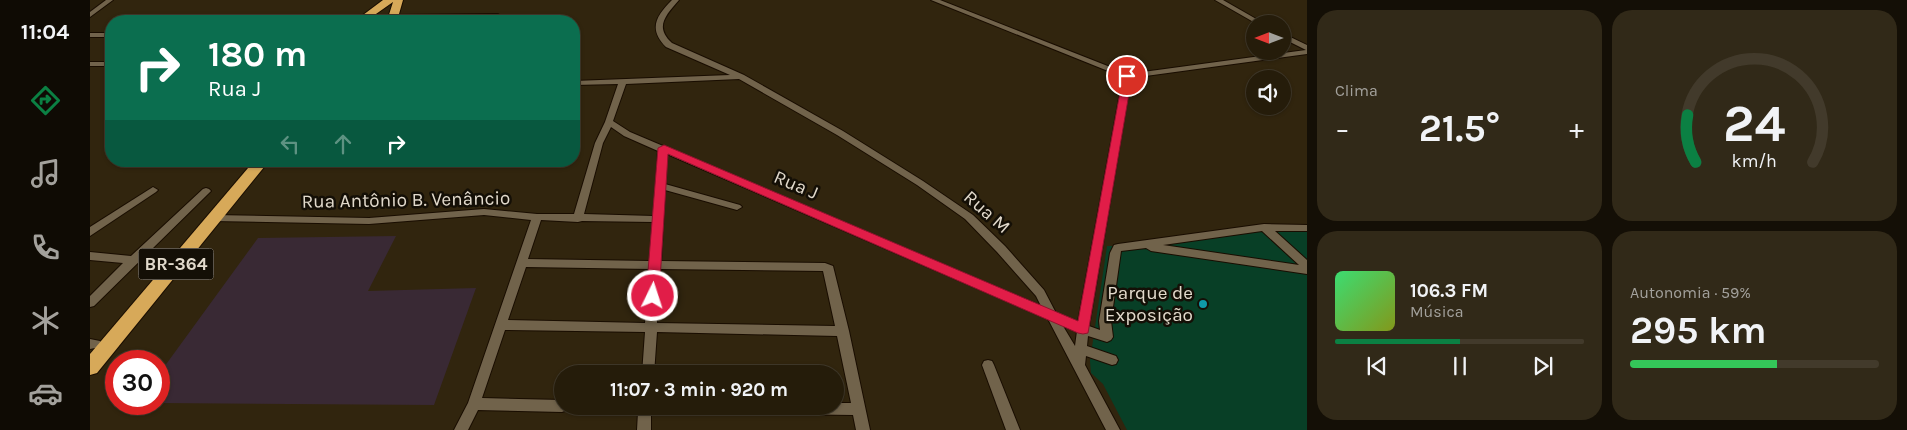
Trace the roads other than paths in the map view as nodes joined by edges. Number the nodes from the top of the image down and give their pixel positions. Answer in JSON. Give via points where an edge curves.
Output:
{"nodes":[{"id":1,"x":110,"y":0,"type":"edge"},
{"id":2,"x":389,"y":0,"type":"edge"},
{"id":3,"x":398,"y":0,"type":"edge"},
{"id":4,"x":676,"y":0,"type":"edge"},
{"id":5,"x":936,"y":0,"type":"edge"},
{"id":6,"x":1218,"y":0,"type":"edge"},
{"id":7,"x":90,"y":15,"type":"edge"},
{"id":8,"x":368,"y":15,"type":"edge"},
{"id":9,"x":394,"y":15,"type":"edge"},
{"id":10,"x":1246,"y":15,"type":"edge"},
{"id":11,"x":90,"y":35,"type":"edge"},
{"id":12,"x":105,"y":35,"type":"edge"},
{"id":13,"x":1291,"y":40,"type":"edge"},
{"id":14,"x":1307,"y":48,"type":"edge"},
{"id":15,"x":1307,"y":52,"type":"edge"},
{"id":16,"x":90,"y":64,"type":"edge"},
{"id":17,"x":105,"y":64,"type":"edge"},
{"id":18,"x":1127,"y":76,"type":"junction"},
{"id":19,"x":741,"y":77,"type":"junction"},
{"id":20,"x":623,"y":82,"type":"junction"},
{"id":21,"x":580,"y":83,"type":"edge"},
{"id":22,"x":609,"y":122,"type":"junction"},
{"id":23,"x":664,"y":148,"type":"junction"},
{"id":24,"x":247,"y":167,"type":"edge"},
{"id":25,"x":257,"y":167,"type":"edge"},
{"id":26,"x":661,"y":186,"type":"junction"},
{"id":27,"x":153,"y":190,"type":"dead end"},
{"id":28,"x":206,"y":191,"type":"dead end"},
{"id":29,"x":737,"y":207,"type":"dead end"},
{"id":30,"x":537,"y":217,"type":"junction"},
{"id":31,"x":213,"y":218,"type":"junction"},
{"id":32,"x":578,"y":218,"type":"junction"},
{"id":33,"x":658,"y":218,"type":"junction"},
{"id":34,"x":1264,"y":227,"type":"junction"},
{"id":35,"x":1307,"y":228,"type":"edge"},
{"id":36,"x":90,"y":232,"type":"edge"},
{"id":37,"x":1141,"y":246,"type":"junction"},
{"id":38,"x":90,"y":256,"type":"edge"},
{"id":39,"x":132,"y":260,"type":"junction"},
{"id":40,"x":522,"y":263,"type":"junction"},
{"id":41,"x":655,"y":265,"type":"junction"},
{"id":42,"x":1307,"y":266,"type":"edge"},
{"id":43,"x":1307,"y":270,"type":"edge"},
{"id":44,"x":90,"y":303,"type":"edge"},
{"id":45,"x":1054,"y":318,"type":"junction"},
{"id":46,"x":501,"y":325,"type":"junction"},
{"id":47,"x":650,"y":327,"type":"junction"},
{"id":48,"x":1083,"y":329,"type":"junction"},
{"id":49,"x":843,"y":331,"type":"junction"},
{"id":50,"x":92,"y":346,"type":"edge"},
{"id":51,"x":1080,"y":348,"type":"junction"},
{"id":52,"x":1112,"y":360,"type":"dead end"},
{"id":53,"x":648,"y":365,"type":"edge"},
{"id":54,"x":988,"y":365,"type":"dead end"},
{"id":55,"x":1080,"y":365,"type":"junction"},
{"id":56,"x":90,"y":367,"type":"edge"},
{"id":57,"x":474,"y":404,"type":"junction"},
{"id":58,"x":554,"y":406,"type":"edge"},
{"id":59,"x":844,"y":409,"type":"edge"},
{"id":60,"x":859,"y":409,"type":"junction"},
{"id":61,"x":645,"y":415,"type":"edge"},
{"id":62,"x":461,"y":430,"type":"edge"},
{"id":63,"x":644,"y":430,"type":"edge"},
{"id":64,"x":863,"y":430,"type":"edge"},
{"id":65,"x":1013,"y":430,"type":"edge"},
{"id":66,"x":1113,"y":430,"type":"edge"}],
"edges":[{"from":1,"to":7,"type":"street"},
{"from":2,"to":8,"type":"highway"},
{"from":3,"to":9,"type":"highway"},
{"from":4,"to":19,"type":"street","name":"Rua M","via":[[659,26],[658,31],[664,41]]},
{"from":5,"to":18,"type":"street"},
{"from":6,"to":10,"type":"street"},
{"from":11,"to":12,"type":"street"},
{"from":13,"to":14,"type":"street"},
{"from":15,"to":18,"type":"street"},
{"from":16,"to":17,"type":"street"},
{"from":18,"to":48,"type":"street"},
{"from":19,"to":20,"type":"street"},
{"from":19,"to":45,"type":"street","name":"Rua M","via":[[920,183],[968,217],[1026,276]]},
{"from":20,"to":21,"type":"street"},
{"from":20,"to":22,"type":"street"},
{"from":22,"to":23,"type":"street","name":"Rua J","via":[[627,134]]},
{"from":22,"to":32,"type":"street","via":[[598,143]]},
{"from":23,"to":26,"type":"street"},
{"from":23,"to":45,"type":"street","name":"Rua J"},
{"from":24,"to":50,"type":"highway","number":"BR-364"},
{"from":25,"to":31,"type":"highway","number":"BR-364"},
{"from":26,"to":29,"type":"street"},
{"from":26,"to":33,"type":"street"},
{"from":27,"to":36,"type":"street"},
{"from":28,"to":39,"type":"street"},
{"from":30,"to":31,"type":"street","name":"Rua Antônio B. Venâncio","via":[[484,212],[369,221]]},
{"from":30,"to":32,"type":"street","name":"Rua Antônio B. Venâncio"},
{"from":30,"to":40,"type":"street"},
{"from":31,"to":56,"type":"highway","number":"BR-364"},
{"from":32,"to":33,"type":"street","name":"Rua Antônio B. Venâncio"},
{"from":33,"to":41,"type":"street"},
{"from":34,"to":35,"type":"street"},
{"from":34,"to":37,"type":"street"},
{"from":34,"to":42,"type":"street"},
{"from":37,"to":43,"type":"street"},
{"from":37,"to":48,"type":"street","via":[[1125,246],[1115,253],[1105,321],[1107,338]]},
{"from":38,"to":39,"type":"street"},
{"from":39,"to":44,"type":"street"},
{"from":40,"to":41,"type":"street"},
{"from":40,"to":46,"type":"street"},
{"from":41,"to":47,"type":"street"},
{"from":41,"to":49,"type":"street","via":[[829,269]]},
{"from":45,"to":48,"type":"street"},
{"from":45,"to":55,"type":"street","name":"Rua M"},
{"from":46,"to":47,"type":"street"},
{"from":46,"to":57,"type":"street"},
{"from":47,"to":49,"type":"street"},
{"from":47,"to":53,"type":"street"},
{"from":48,"to":51,"type":"street"},
{"from":49,"to":60,"type":"street"},
{"from":51,"to":52,"type":"street"},
{"from":51,"to":55,"type":"street"},
{"from":54,"to":65,"type":"street"},
{"from":55,"to":66,"type":"street","name":"Rua M"},
{"from":57,"to":58,"type":"street"},
{"from":57,"to":62,"type":"street"},
{"from":59,"to":60,"type":"street"},
{"from":60,"to":64,"type":"street"},
{"from":61,"to":63,"type":"street"}]}
